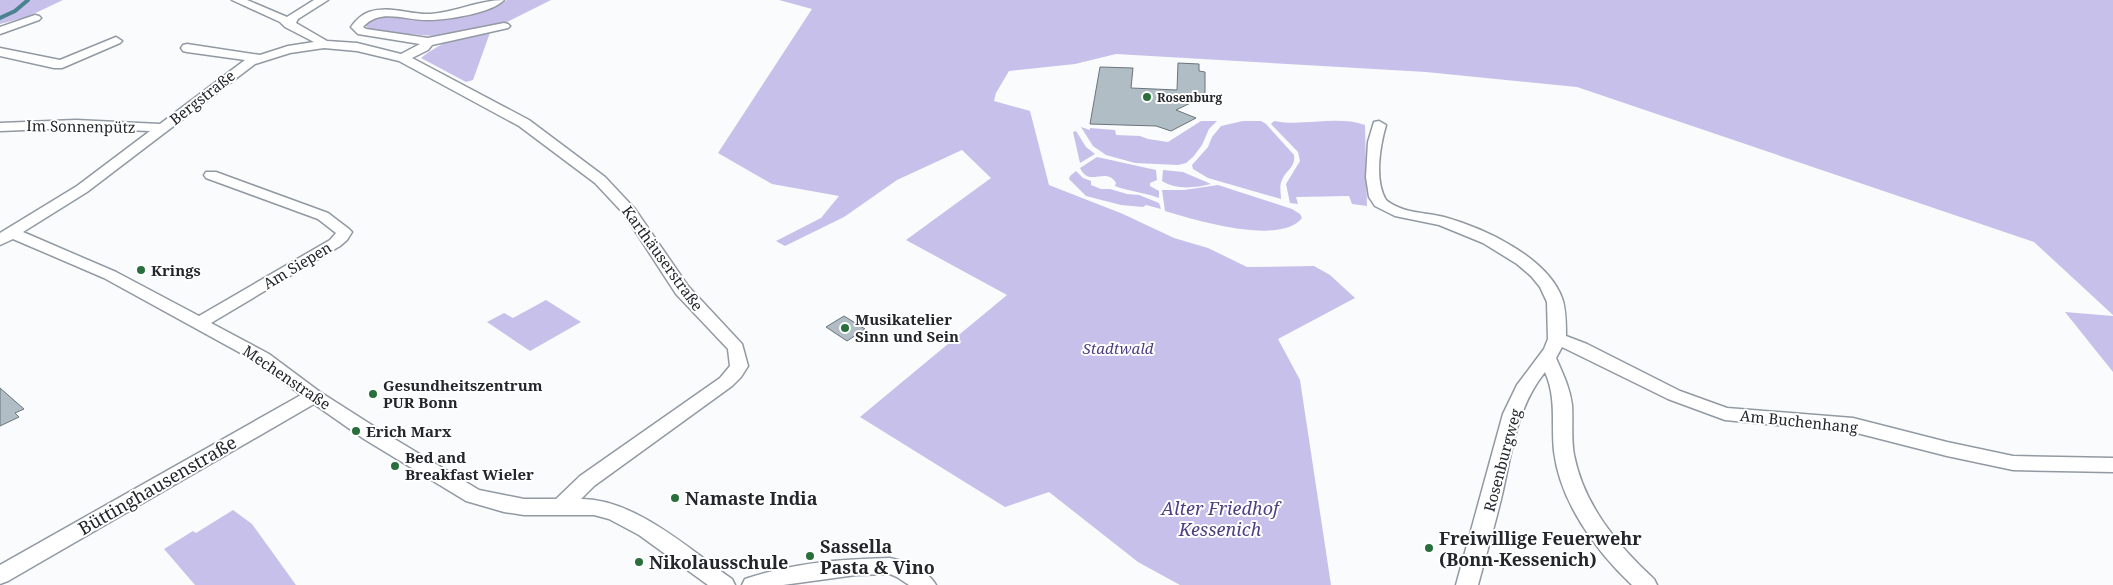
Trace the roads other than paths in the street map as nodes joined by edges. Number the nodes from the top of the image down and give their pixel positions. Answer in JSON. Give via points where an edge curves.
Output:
{"nodes":[{"id":1,"x":238,"y":0,"type":"edge"},
{"id":2,"x":322,"y":0,"type":"edge"},
{"id":3,"x":498,"y":0,"type":"edge"},
{"id":4,"x":35,"y":18,"type":"dead end"},
{"id":5,"x":289,"y":24,"type":"junction"},
{"id":6,"x":504,"y":26,"type":"dead end"},
{"id":7,"x":0,"y":32,"type":"edge"},
{"id":8,"x":116,"y":41,"type":"dead end"},
{"id":9,"x":428,"y":42,"type":"junction"},
{"id":10,"x":324,"y":44,"type":"junction"},
{"id":11,"x":187,"y":48,"type":"dead end"},
{"id":12,"x":0,"y":52,"type":"edge"},
{"id":13,"x":259,"y":58,"type":"junction"},
{"id":14,"x":403,"y":58,"type":"junction"},
{"id":15,"x":1379,"y":126,"type":"dead end"},
{"id":16,"x":0,"y":127,"type":"edge"},
{"id":17,"x":163,"y":128,"type":"junction"},
{"id":18,"x":211,"y":175,"type":"dead end"},
{"id":19,"x":6,"y":237,"type":"edge"},
{"id":20,"x":200,"y":322,"type":"junction"},
{"id":21,"x":1558,"y":339,"type":"junction"},
{"id":22,"x":1546,"y":358,"type":"junction"},
{"id":23,"x":314,"y":396,"type":"junction"},
{"id":24,"x":2113,"y":465,"type":"edge"},
{"id":25,"x":562,"y":506,"type":"junction"},
{"id":26,"x":0,"y":574,"type":"edge"},
{"id":27,"x":724,"y":585,"type":"edge"},
{"id":28,"x":753,"y":585,"type":"edge"},
{"id":29,"x":925,"y":585,"type":"edge"},
{"id":30,"x":1467,"y":585,"type":"edge"},
{"id":31,"x":1646,"y":585,"type":"edge"}],
"edges":[{"from":1,"to":5,"type":"street"},
{"from":2,"to":5,"type":"street","via":[[293,17]]},
{"from":3,"to":9,"type":"street","via":[[432,17],[385,12],[364,19],[357,27],[362,32]]},
{"from":4,"to":7,"type":"street"},
{"from":5,"to":10,"type":"street"},
{"from":6,"to":9,"type":"street"},
{"from":8,"to":12,"type":"street","via":[[62,64]]},
{"from":9,"to":14,"type":"street"},
{"from":10,"to":13,"type":"street","name":"Bergstraße"},
{"from":10,"to":14,"type":"street","name":"Bergstraße","via":[[357,47]]},
{"from":11,"to":13,"type":"street"},
{"from":13,"to":17,"type":"street","name":"Bergstraße","via":[[242,65]]},
{"from":14,"to":25,"type":"street","name":"Karthäuserstraße","via":[[524,123],[600,180],[630,212],[682,290],[736,348],[739,366],[736,373],[587,481]]},
{"from":15,"to":21,"type":"street","via":[[1374,139],[1374,165],[1375,193],[1380,203],[1399,212],[1467,230],[1521,259],[1545,282],[1553,296]]},
{"from":16,"to":17,"type":"street","name":"Im Sonnenpütz","via":[[76,124]]},
{"from":17,"to":19,"type":"street","name":"Bergstraße","via":[[82,189]]},
{"from":18,"to":20,"type":"street","name":"Am Siepen","via":[[322,216],[344,232],[335,243]]},
{"from":19,"to":20,"type":"street","name":"Mechenstraße","via":[[110,275]]},
{"from":20,"to":23,"type":"street","name":"Mechenstraße","via":[[263,358]]},
{"from":21,"to":22,"type":"street","name":"Rosenburgweg"},
{"from":21,"to":24,"type":"street","name":"Am Buchenhang","via":[[1674,395],[1725,414],[1853,424],[2013,463]]},
{"from":22,"to":30,"type":"street","name":"Rosenburgweg","via":[[1523,388],[1510,420]]},
{"from":22,"to":31,"type":"street","via":[[1561,390],[1564,454],[1576,491],[1596,529]]},
{"from":23,"to":25,"type":"street","name":"Mechenstraße","via":[[473,496],[524,507]]},
{"from":23,"to":26,"type":"street","name":"Büttinghausenstraße"},
{"from":25,"to":27,"type":"street","via":[[594,507],[629,519]]},
{"from":28,"to":29,"type":"street","via":[[778,577],[890,566],[904,570]]}]}
